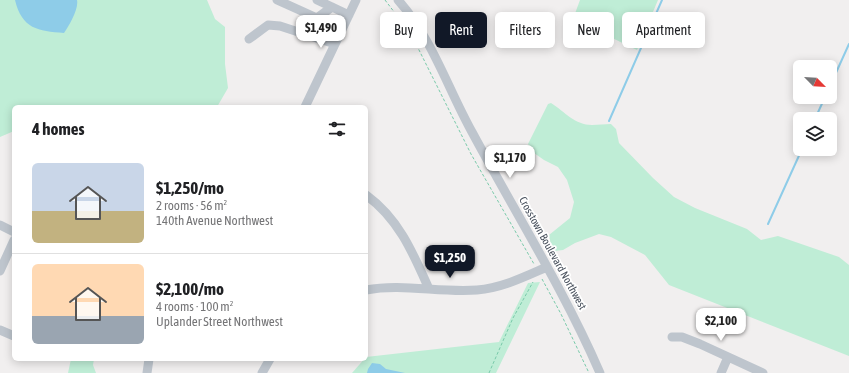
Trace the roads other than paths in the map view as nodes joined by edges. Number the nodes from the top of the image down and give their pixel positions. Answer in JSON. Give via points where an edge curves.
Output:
{"nodes":[{"id":1,"x":277,"y":0,"type":"edge"},
{"id":2,"x":317,"y":0,"type":"edge"},
{"id":3,"x":356,"y":0,"type":"edge"},
{"id":4,"x":398,"y":0,"type":"edge"},
{"id":5,"x":296,"y":4,"type":"edge"},
{"id":6,"x":332,"y":7,"type":"junction"},
{"id":7,"x":349,"y":15,"type":"junction"},
{"id":8,"x":249,"y":39,"type":"dead end"},
{"id":9,"x":335,"y":44,"type":"junction"},
{"id":10,"x":306,"y":105,"type":"edge"},
{"id":11,"x":368,"y":196,"type":"edge"},
{"id":12,"x":0,"y":225,"type":"edge"},
{"id":13,"x":12,"y":231,"type":"edge"},
{"id":14,"x":12,"y":244,"type":"edge"},
{"id":15,"x":547,"y":267,"type":"junction"},
{"id":16,"x":0,"y":270,"type":"edge"},
{"id":17,"x":429,"y":289,"type":"junction"},
{"id":18,"x":368,"y":290,"type":"edge"},
{"id":19,"x":0,"y":330,"type":"edge"},
{"id":20,"x":12,"y":335,"type":"edge"},
{"id":21,"x":672,"y":337,"type":"dead end"},
{"id":22,"x":728,"y":357,"type":"junction"},
{"id":23,"x":149,"y":361,"type":"edge"},
{"id":24,"x":269,"y":361,"type":"edge"},
{"id":25,"x":147,"y":373,"type":"edge"},
{"id":26,"x":262,"y":373,"type":"edge"},
{"id":27,"x":600,"y":373,"type":"edge"},
{"id":28,"x":721,"y":373,"type":"edge"},
{"id":29,"x":763,"y":373,"type":"edge"}],
"edges":[{"from":1,"to":5,"type":"street"},
{"from":2,"to":6,"type":"street"},
{"from":3,"to":7,"type":"street"},
{"from":4,"to":15,"type":"street","name":"Crosstown Boulevard Northwest","via":[[426,39],[462,114]]},
{"from":5,"to":6,"type":"street","via":[[317,18]]},
{"from":6,"to":7,"type":"street"},
{"from":7,"to":9,"type":"street"},
{"from":8,"to":9,"type":"street","via":[[268,25],[280,26]]},
{"from":9,"to":10,"type":"street"},
{"from":11,"to":17,"type":"street","via":[[380,205],[396,223]]},
{"from":12,"to":13,"type":"street"},
{"from":14,"to":16,"type":"street"},
{"from":15,"to":17,"type":"street","via":[[498,287],[476,290]]},
{"from":15,"to":27,"type":"street","name":"Crosstown Boulevard Northwest","via":[[581,330]]},
{"from":17,"to":18,"type":"street"},
{"from":19,"to":20,"type":"street"},
{"from":21,"to":22,"type":"street","via":[[682,337]]},
{"from":22,"to":28,"type":"street"},
{"from":22,"to":29,"type":"street"},
{"from":23,"to":25,"type":"street"},
{"from":24,"to":26,"type":"street"}]}
